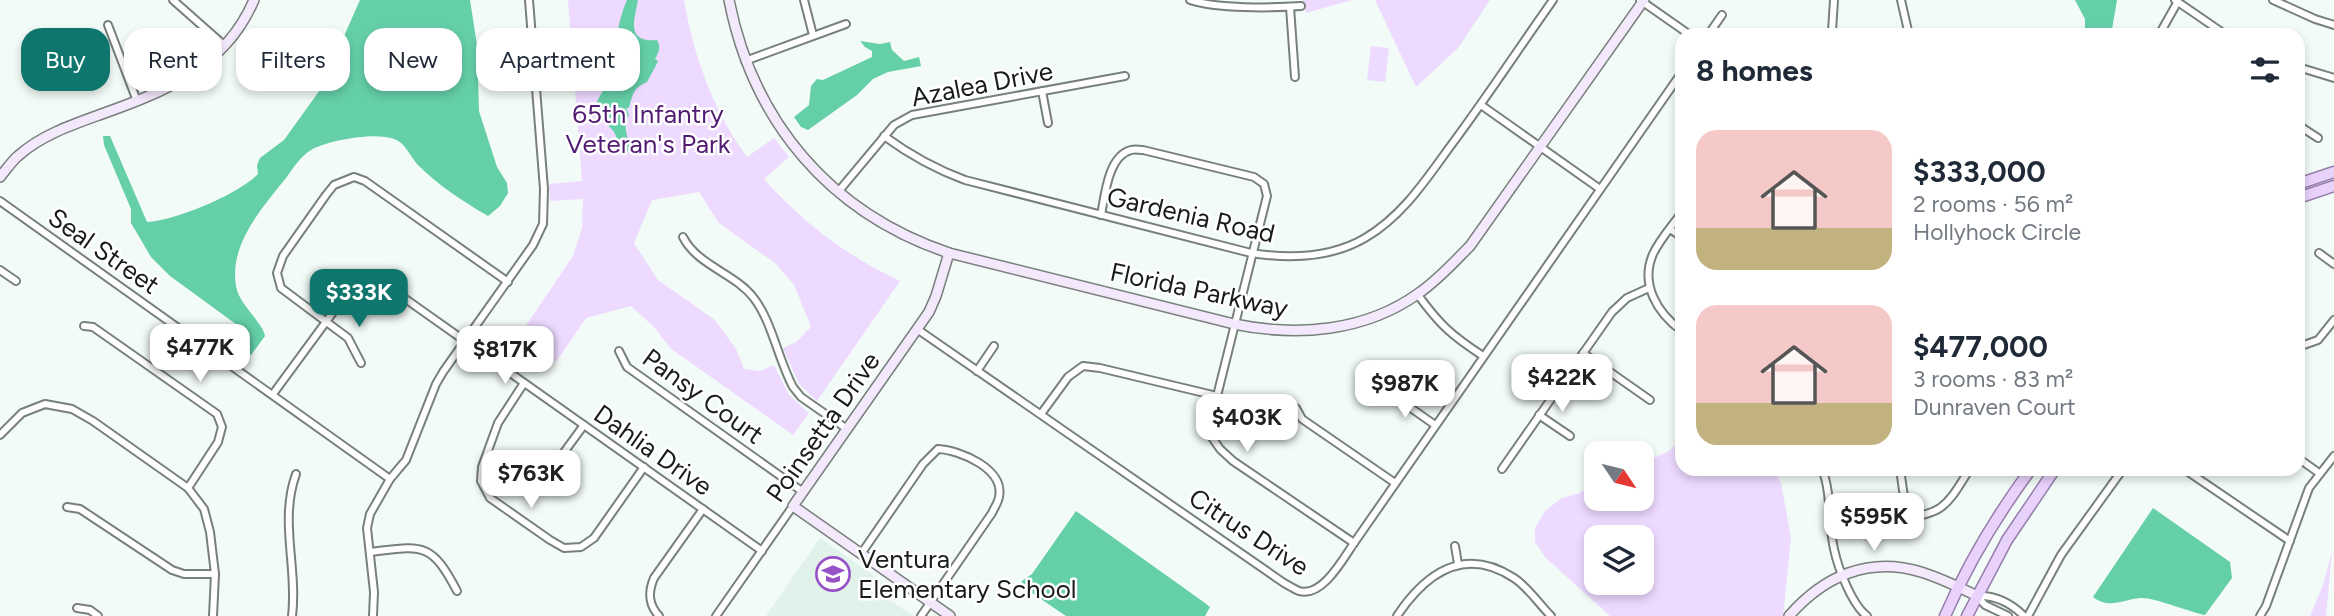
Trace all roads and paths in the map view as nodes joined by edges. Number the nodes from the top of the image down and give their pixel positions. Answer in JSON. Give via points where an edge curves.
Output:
{"nodes":[{"id":1,"x":173,"y":0,"type":"edge"},
{"id":2,"x":254,"y":0,"type":"edge"},
{"id":3,"x":529,"y":0,"type":"edge"},
{"id":4,"x":729,"y":0,"type":"edge"},
{"id":5,"x":804,"y":0,"type":"edge"},
{"id":6,"x":1190,"y":0,"type":"edge"},
{"id":7,"x":1553,"y":0,"type":"edge"},
{"id":8,"x":1834,"y":0,"type":"edge"},
{"id":9,"x":1901,"y":0,"type":"edge"},
{"id":10,"x":2273,"y":0,"type":"edge"},
{"id":11,"x":1642,"y":1,"type":"edge"},
{"id":12,"x":2176,"y":1,"type":"edge"},
{"id":13,"x":1301,"y":6,"type":"dead end"},
{"id":14,"x":1290,"y":7,"type":"junction"},
{"id":15,"x":1722,"y":15,"type":"dead end"},
{"id":16,"x":846,"y":24,"type":"dead end"},
{"id":17,"x":108,"y":25,"type":"dead end"},
{"id":18,"x":2334,"y":25,"type":"edge"},
{"id":19,"x":1680,"y":28,"type":"edge"},
{"id":20,"x":1713,"y":28,"type":"edge"},
{"id":21,"x":1832,"y":28,"type":"edge"},
{"id":22,"x":1907,"y":28,"type":"edge"},
{"id":23,"x":2162,"y":28,"type":"edge"},
{"id":24,"x":2216,"y":28,"type":"edge"},
{"id":25,"x":813,"y":35,"type":"junction"},
{"id":26,"x":225,"y":46,"type":"junction"},
{"id":27,"x":745,"y":61,"type":"junction"},
{"id":28,"x":2305,"y":69,"type":"edge"},
{"id":29,"x":1125,"y":76,"type":"dead end"},
{"id":30,"x":1295,"y":77,"type":"dead end"},
{"id":31,"x":2334,"y":78,"type":"edge"},
{"id":32,"x":1675,"y":82,"type":"edge"},
{"id":33,"x":1042,"y":91,"type":"junction"},
{"id":34,"x":137,"y":101,"type":"junction"},
{"id":35,"x":1481,"y":105,"type":"junction"},
{"id":36,"x":1048,"y":123,"type":"dead end"},
{"id":37,"x":2305,"y":130,"type":"edge"},
{"id":38,"x":884,"y":136,"type":"junction"},
{"id":39,"x":2318,"y":138,"type":"dead end"},
{"id":40,"x":1541,"y":146,"type":"junction"},
{"id":41,"x":2334,"y":172,"type":"edge"},
{"id":42,"x":0,"y":177,"type":"edge"},
{"id":43,"x":2305,"y":182,"type":"edge"},
{"id":44,"x":2334,"y":186,"type":"edge"},
{"id":45,"x":1600,"y":189,"type":"junction"},
{"id":46,"x":838,"y":192,"type":"junction"},
{"id":47,"x":2305,"y":196,"type":"edge"},
{"id":48,"x":0,"y":201,"type":"edge"},
{"id":49,"x":1101,"y":215,"type":"junction"},
{"id":50,"x":1675,"y":222,"type":"edge"},
{"id":51,"x":1670,"y":229,"type":"junction"},
{"id":52,"x":1675,"y":232,"type":"edge"},
{"id":53,"x":683,"y":237,"type":"dead end"},
{"id":54,"x":948,"y":253,"type":"junction"},
{"id":55,"x":1251,"y":253,"type":"junction"},
{"id":56,"x":2319,"y":253,"type":"dead end"},
{"id":57,"x":2334,"y":264,"type":"edge"},
{"id":58,"x":0,"y":270,"type":"edge"},
{"id":59,"x":16,"y":281,"type":"dead end"},
{"id":60,"x":508,"y":282,"type":"junction"},
{"id":61,"x":1649,"y":288,"type":"junction"},
{"id":62,"x":1418,"y":295,"type":"junction"},
{"id":63,"x":2334,"y":320,"type":"edge"},
{"id":64,"x":326,"y":321,"type":"junction"},
{"id":65,"x":1234,"y":324,"type":"junction"},
{"id":66,"x":84,"y":326,"type":"dead end"},
{"id":67,"x":1675,"y":326,"type":"edge"},
{"id":68,"x":917,"y":329,"type":"junction"},
{"id":69,"x":465,"y":341,"type":"junction"},
{"id":70,"x":2305,"y":345,"type":"edge"},
{"id":71,"x":994,"y":346,"type":"dead end"},
{"id":72,"x":619,"y":351,"type":"dead end"},
{"id":73,"x":1583,"y":353,"type":"junction"},
{"id":74,"x":1483,"y":356,"type":"junction"},
{"id":75,"x":361,"y":363,"type":"dead end"},
{"id":76,"x":977,"y":371,"type":"junction"},
{"id":77,"x":524,"y":383,"type":"junction"},
{"id":78,"x":1399,"y":392,"type":"dead end"},
{"id":79,"x":273,"y":394,"type":"junction"},
{"id":80,"x":1217,"y":396,"type":"junction"},
{"id":81,"x":1650,"y":400,"type":"dead end"},
{"id":82,"x":1296,"y":408,"type":"dead end"},
{"id":83,"x":1041,"y":414,"type":"junction"},
{"id":84,"x":1539,"y":415,"type":"junction"},
{"id":85,"x":584,"y":425,"type":"junction"},
{"id":86,"x":1435,"y":425,"type":"junction"},
{"id":87,"x":846,"y":429,"type":"junction"},
{"id":88,"x":0,"y":435,"type":"edge"},
{"id":89,"x":1570,"y":436,"type":"dead end"},
{"id":90,"x":562,"y":455,"type":"dead end"},
{"id":91,"x":2334,"y":456,"type":"edge"},
{"id":92,"x":2305,"y":462,"type":"edge"},
{"id":93,"x":643,"y":467,"type":"junction"},
{"id":94,"x":1502,"y":469,"type":"dead end"},
{"id":95,"x":2319,"y":473,"type":"junction"},
{"id":96,"x":296,"y":474,"type":"dead end"},
{"id":97,"x":1823,"y":476,"type":"edge"},
{"id":98,"x":1901,"y":476,"type":"edge"},
{"id":99,"x":1965,"y":476,"type":"edge"},
{"id":100,"x":2026,"y":476,"type":"edge"},
{"id":101,"x":2050,"y":476,"type":"edge"},
{"id":102,"x":2118,"y":476,"type":"edge"},
{"id":103,"x":2194,"y":476,"type":"edge"},
{"id":104,"x":390,"y":479,"type":"junction"},
{"id":105,"x":1395,"y":483,"type":"junction"},
{"id":106,"x":188,"y":488,"type":"junction"},
{"id":107,"x":803,"y":492,"type":"junction"},
{"id":108,"x":793,"y":506,"type":"junction"},
{"id":109,"x":67,"y":507,"type":"dead end"},
{"id":110,"x":703,"y":509,"type":"junction"},
{"id":111,"x":1908,"y":518,"type":"junction"},
{"id":112,"x":1832,"y":522,"type":"junction"},
{"id":113,"x":2290,"y":541,"type":"junction"},
{"id":114,"x":1354,"y":543,"type":"junction"},
{"id":115,"x":1455,"y":546,"type":"dead end"},
{"id":116,"x":762,"y":551,"type":"junction"},
{"id":117,"x":370,"y":552,"type":"junction"},
{"id":118,"x":862,"y":554,"type":"junction"},
{"id":119,"x":1458,"y":564,"type":"junction"},
{"id":120,"x":215,"y":574,"type":"junction"},
{"id":121,"x":1843,"y":575,"type":"junction"},
{"id":122,"x":1959,"y":587,"type":"junction"},
{"id":123,"x":457,"y":591,"type":"dead end"},
{"id":124,"x":1977,"y":596,"type":"junction"},
{"id":125,"x":930,"y":602,"type":"junction"},
{"id":126,"x":78,"y":608,"type":"dead end"},
{"id":127,"x":98,"y":616,"type":"edge"},
{"id":128,"x":213,"y":616,"type":"edge"},
{"id":129,"x":292,"y":616,"type":"edge"},
{"id":130,"x":373,"y":616,"type":"edge"},
{"id":131,"x":659,"y":616,"type":"edge"},
{"id":132,"x":716,"y":616,"type":"edge"},
{"id":133,"x":921,"y":616,"type":"edge"},
{"id":134,"x":950,"y":616,"type":"edge"},
{"id":135,"x":1397,"y":616,"type":"edge"},
{"id":136,"x":1552,"y":616,"type":"edge"},
{"id":137,"x":1789,"y":616,"type":"edge"},
{"id":138,"x":1867,"y":616,"type":"edge"},
{"id":139,"x":1945,"y":616,"type":"edge"},
{"id":140,"x":1967,"y":616,"type":"edge"},
{"id":141,"x":2008,"y":616,"type":"edge"},
{"id":142,"x":2026,"y":616,"type":"edge"},
{"id":143,"x":2260,"y":616,"type":"edge"}],
"edges":[{"from":1,"to":26,"type":"street"},
{"from":2,"to":26,"type":"street"},
{"from":3,"to":60,"type":"street","via":[[543,224]]},
{"from":4,"to":27,"type":"street","name":"Florida Parkway"},
{"from":5,"to":25,"type":"street"},
{"from":6,"to":14,"type":"street"},
{"from":7,"to":35,"type":"street","name":"Gardenia Road"},
{"from":8,"to":21,"type":"street"},
{"from":9,"to":22,"type":"street"},
{"from":10,"to":18,"type":"street"},
{"from":11,"to":19,"type":"street"},
{"from":11,"to":40,"type":"street","name":"Florida Parkway"},
{"from":12,"to":23,"type":"street"},
{"from":12,"to":24,"type":"street"},
{"from":13,"to":14,"type":"street"},
{"from":14,"to":30,"type":"street"},
{"from":15,"to":20,"type":"street"},
{"from":16,"to":25,"type":"street"},
{"from":17,"to":34,"type":"street"},
{"from":25,"to":27,"type":"street"},
{"from":26,"to":34,"type":"street","via":[[183,80]]},
{"from":27,"to":46,"type":"street","name":"Florida Parkway","via":[[762,99],[791,144]]},
{"from":28,"to":31,"type":"street"},
{"from":29,"to":33,"type":"street","name":"Azalea Drive"},
{"from":32,"to":45,"type":"street","name":"Citrus Drive"},
{"from":33,"to":36,"type":"street"},
{"from":33,"to":38,"type":"street","name":"Azalea Drive","via":[[912,115]]},
{"from":34,"to":42,"type":"street","via":[[39,141]]},
{"from":35,"to":40,"type":"street"},
{"from":35,"to":55,"type":"street","name":"Gardenia Road","via":[[1413,197],[1364,238],[1309,256]]},
{"from":37,"to":39,"type":"street"},
{"from":38,"to":46,"type":"street","name":"Azalea Drive"},
{"from":38,"to":49,"type":"street","name":"Gardenia Road","via":[[937,170]]},
{"from":40,"to":45,"type":"street"},
{"from":40,"to":62,"type":"street","name":"Florida Parkway","via":[[1470,246]]},
{"from":41,"to":43,"type":"main road"},
{"from":44,"to":47,"type":"main road"},
{"from":45,"to":74,"type":"street","name":"Citrus Drive"},
{"from":46,"to":54,"type":"street","name":"Florida Parkway","via":[[883,225]]},
{"from":48,"to":79,"type":"street","name":"Seal Street"},
{"from":49,"to":55,"type":"street","name":"Gardenia Road"},
{"from":49,"to":55,"type":"street","via":[[1111,170],[1131,150],[1254,177],[1264,184],[1266,196]]},
{"from":50,"to":51,"type":"street"},
{"from":51,"to":52,"type":"street"},
{"from":51,"to":61,"type":"street","via":[[1653,254]]},
{"from":53,"to":87,"type":"street","via":[[692,251],[751,294],[793,387]]},
{"from":54,"to":65,"type":"street","name":"Florida Parkway"},
{"from":54,"to":68,"type":"street","name":"Poinsetta Drive","via":[[936,296]]},
{"from":55,"to":65,"type":"street"},
{"from":56,"to":57,"type":"street"},
{"from":58,"to":59,"type":"street"},
{"from":60,"to":64,"type":"street","via":[[354,177],[334,185],[283,256],[277,273],[281,288]]},
{"from":60,"to":69,"type":"street"},
{"from":61,"to":67,"type":"street"},
{"from":61,"to":73,"type":"street","via":[[1627,298],[1612,312]]},
{"from":62,"to":65,"type":"street","name":"Florida Parkway","via":[[1387,312],[1320,330],[1282,331]]},
{"from":62,"to":74,"type":"street","via":[[1452,336]]},
{"from":63,"to":70,"type":"street","via":[[2318,340]]},
{"from":64,"to":69,"type":"street","name":"Dahlia Drive","via":[[353,285],[374,281]]},
{"from":64,"to":75,"type":"street","via":[[348,338]]},
{"from":64,"to":79,"type":"street","name":"Dahlia Drive"},
{"from":65,"to":80,"type":"street"},
{"from":66,"to":106,"type":"street","via":[[93,327],[217,414],[222,428],[218,442]]},
{"from":68,"to":76,"type":"street","name":"Citrus Drive"},
{"from":68,"to":87,"type":"street","name":"Poinsetta Drive"},
{"from":69,"to":77,"type":"street","name":"Dahlia Drive"},
{"from":69,"to":104,"type":"street","via":[[436,384],[406,460]]},
{"from":71,"to":76,"type":"street"},
{"from":72,"to":107,"type":"street","name":"Pansy Court","via":[[627,367]]},
{"from":73,"to":81,"type":"street"},
{"from":73,"to":84,"type":"street"},
{"from":74,"to":86,"type":"street","name":"Citrus Drive"},
{"from":76,"to":83,"type":"street","name":"Citrus Drive"},
{"from":77,"to":85,"type":"street","name":"Dahlia Drive"},
{"from":77,"to":93,"type":"street","via":[[498,423],[482,467],[481,481],[490,498],[564,548],[581,547],[594,538]]},
{"from":78,"to":86,"type":"street","via":[[1408,406]]},
{"from":79,"to":104,"type":"street","name":"Seal Street"},
{"from":80,"to":83,"type":"street","via":[[1083,366],[1068,377]]},
{"from":80,"to":114,"type":"street","via":[[1211,436],[1220,449]]},
{"from":82,"to":105,"type":"street","via":[[1302,419]]},
{"from":83,"to":114,"type":"street","name":"Citrus Drive","via":[[1300,592],[1312,591],[1327,581]]},
{"from":84,"to":89,"type":"street"},
{"from":84,"to":94,"type":"street"},
{"from":85,"to":90,"type":"street"},
{"from":85,"to":93,"type":"street","name":"Dahlia Drive"},
{"from":86,"to":105,"type":"street","name":"Citrus Drive"},
{"from":87,"to":107,"type":"street","name":"Poinsetta Drive"},
{"from":88,"to":106,"type":"street","via":[[22,413],[46,404],[72,409]]},
{"from":91,"to":95,"type":"street"},
{"from":92,"to":95,"type":"street"},
{"from":93,"to":110,"type":"street","name":"Dahlia Drive"},
{"from":95,"to":113,"type":"street"},
{"from":96,"to":129,"type":"street","via":[[288,513]]},
{"from":97,"to":112,"type":"street"},
{"from":98,"to":111,"type":"street"},
{"from":99,"to":111,"type":"street","via":[[1941,507]]},
{"from":100,"to":122,"type":"main road","via":[[1989,530]]},
{"from":101,"to":124,"type":"main road","via":[[2007,540]]},
{"from":102,"to":142,"type":"street","via":[[2061,555]]},
{"from":103,"to":113,"type":"street"},
{"from":104,"to":117,"type":"street","via":[[370,514]]},
{"from":105,"to":114,"type":"street","name":"Citrus Drive"},
{"from":106,"to":120,"type":"street","via":[[204,509]]},
{"from":107,"to":108,"type":"street","name":"Poinsetta Drive"},
{"from":108,"to":116,"type":"street","name":"Poinsetta Drive"},
{"from":108,"to":118,"type":"street"},
{"from":109,"to":120,"type":"street","via":[[80,509],[172,570]]},
{"from":110,"to":116,"type":"street","name":"Dahlia Drive"},
{"from":110,"to":131,"type":"street","via":[[654,578],[650,601]]},
{"from":111,"to":112,"type":"street"},
{"from":112,"to":121,"type":"street","via":[[1834,549]]},
{"from":113,"to":143,"type":"street"},
{"from":115,"to":119,"type":"street"},
{"from":116,"to":132,"type":"street","name":"Poinsetta Drive"},
{"from":117,"to":123,"type":"street","via":[[421,548],[446,569]]},
{"from":117,"to":130,"type":"street"},
{"from":118,"to":125,"type":"street"},
{"from":118,"to":125,"type":"street","via":[[938,449],[968,456],[992,473],[1000,496]]},
{"from":119,"to":135,"type":"street","via":[[1417,588]]},
{"from":119,"to":136,"type":"street","via":[[1499,569],[1521,583]]},
{"from":120,"to":128,"type":"street"},
{"from":121,"to":122,"type":"street","via":[[1898,567]]},
{"from":121,"to":137,"type":"street","via":[[1811,593]]},
{"from":121,"to":138,"type":"street","via":[[1857,606]]},
{"from":122,"to":124,"type":"street"},
{"from":122,"to":139,"type":"main road"},
{"from":124,"to":140,"type":"main road"},
{"from":124,"to":141,"type":"street"},
{"from":124,"to":142,"type":"street","via":[[1990,595]]},
{"from":125,"to":133,"type":"street"},
{"from":125,"to":134,"type":"street"},
{"from":126,"to":127,"type":"street"}]}
